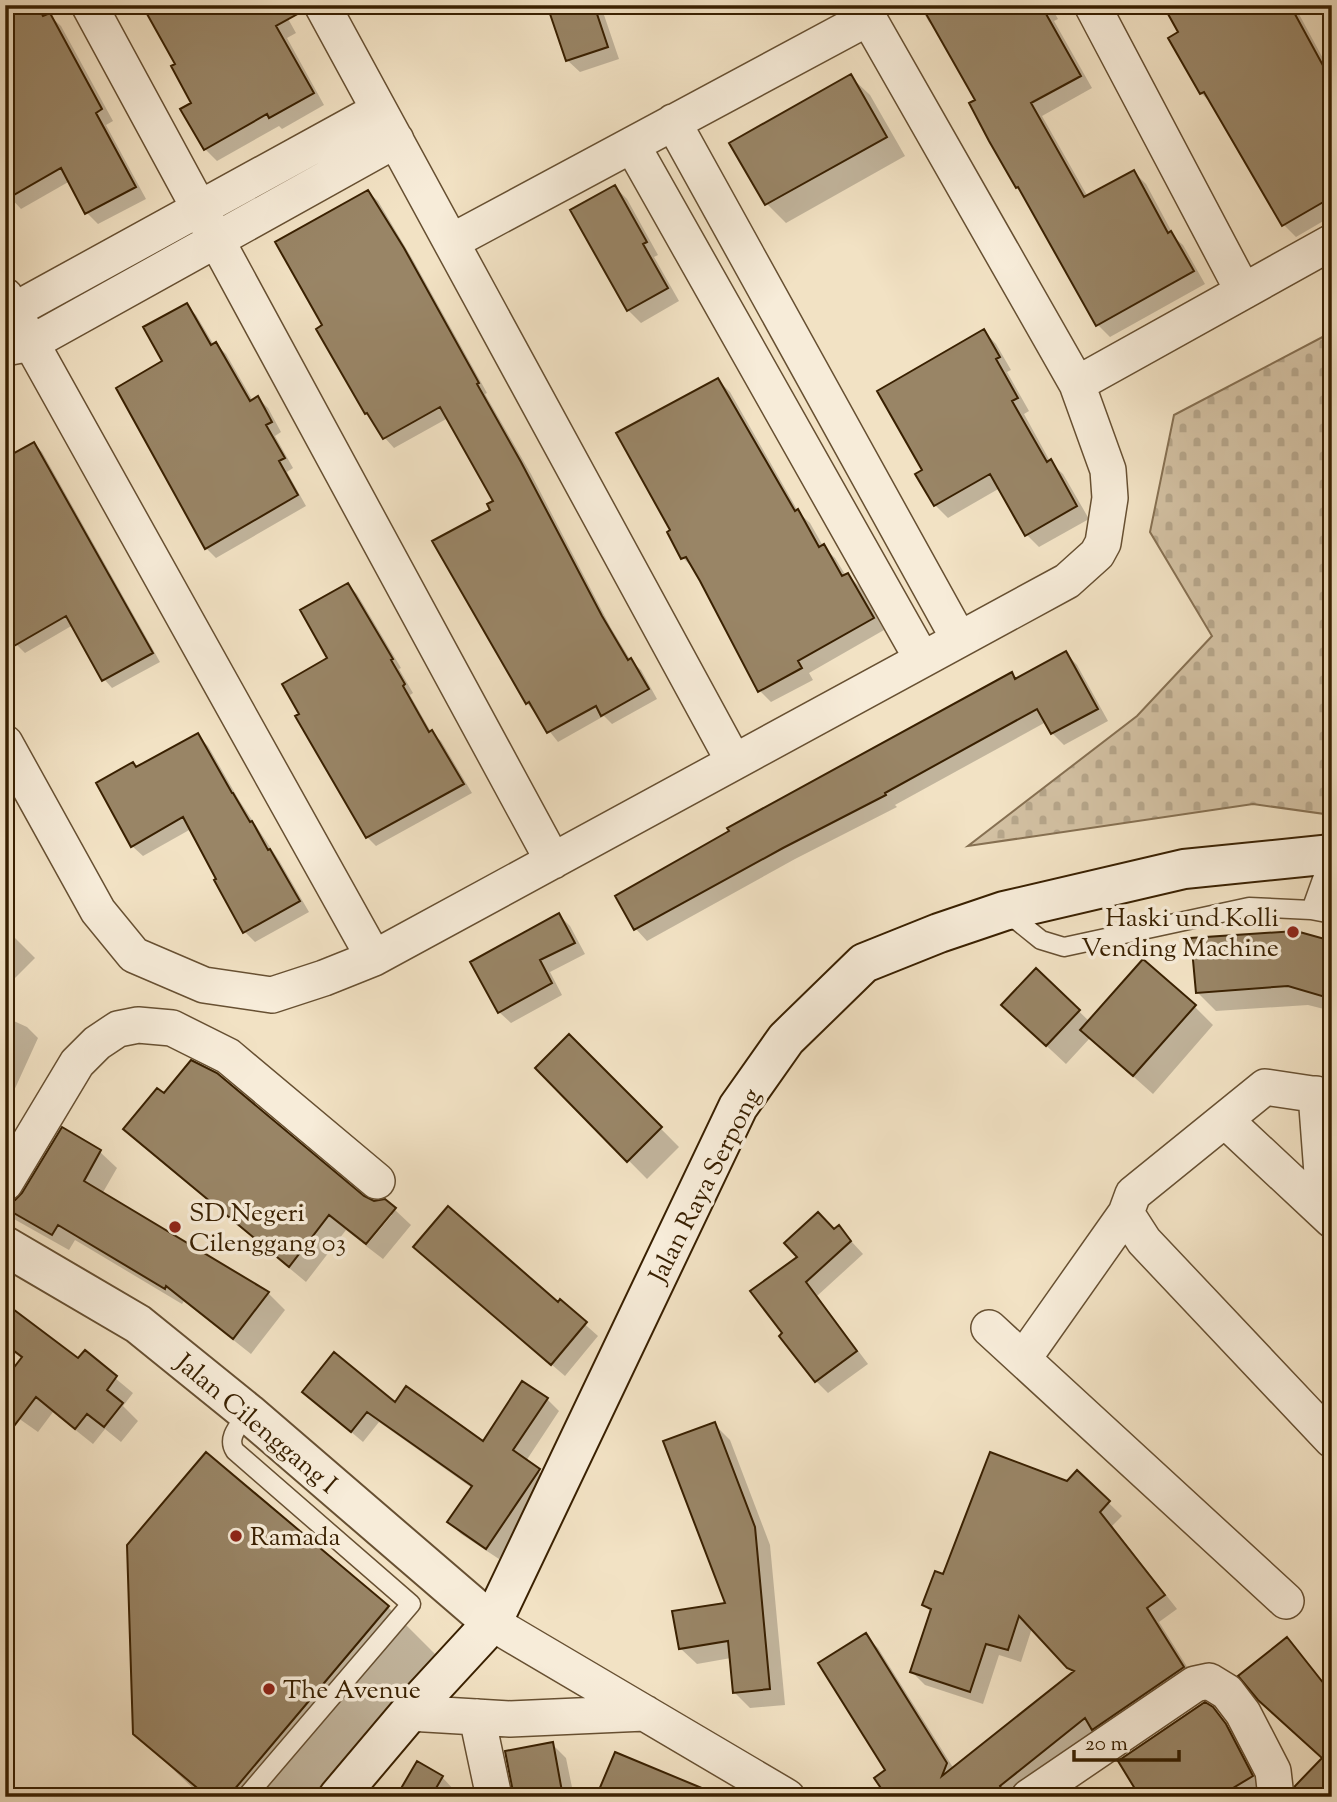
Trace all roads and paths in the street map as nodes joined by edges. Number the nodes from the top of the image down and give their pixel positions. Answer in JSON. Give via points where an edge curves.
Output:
{"nodes":[{"id":1,"x":89,"y":5,"type":"edge"},
{"id":2,"x":1092,"y":5,"type":"edge"},
{"id":3,"x":324,"y":6,"type":"edge"},
{"id":4,"x":864,"y":11,"type":"edge"},
{"id":5,"x":379,"y":110,"type":"junction"},
{"id":6,"x":673,"y":122,"type":"junction"},
{"id":7,"x":396,"y":140,"type":"junction"},
{"id":8,"x":632,"y":145,"type":"junction"},
{"id":9,"x":200,"y":209,"type":"junction"},
{"id":10,"x":217,"y":240,"type":"junction"},
{"id":11,"x":451,"y":242,"type":"junction"},
{"id":12,"x":1332,"y":242,"type":"edge"},
{"id":13,"x":1243,"y":291,"type":"junction"},
{"id":14,"x":8,"y":309,"type":"edge"},
{"id":15,"x":18,"y":345,"type":"edge"},
{"id":16,"x":1077,"y":384,"type":"junction"},
{"id":17,"x":959,"y":639,"type":"junction"},
{"id":18,"x":922,"y":659,"type":"junction"},
{"id":19,"x":5,"y":743,"type":"edge"},
{"id":20,"x":734,"y":762,"type":"junction"},
{"id":21,"x":1332,"y":854,"type":"edge"},
{"id":22,"x":552,"y":860,"type":"junction"},
{"id":23,"x":1311,"y":910,"type":"junction"},
{"id":24,"x":1004,"y":911,"type":"junction"},
{"id":25,"x":1332,"y":914,"type":"edge"},
{"id":26,"x":374,"y":958,"type":"junction"},
{"id":27,"x":1324,"y":1096,"type":"edge"},
{"id":28,"x":1225,"y":1120,"type":"junction"},
{"id":29,"x":377,"y":1181,"type":"dead end"},
{"id":30,"x":5,"y":1183,"type":"edge"},
{"id":31,"x":1126,"y":1213,"type":"junction"},
{"id":32,"x":1328,"y":1216,"type":"edge"},
{"id":33,"x":5,"y":1245,"type":"edge"},
{"id":34,"x":989,"y":1328,"type":"dead end"},
{"id":35,"x":1023,"y":1359,"type":"junction"},
{"id":36,"x":248,"y":1413,"type":"junction"},
{"id":37,"x":1332,"y":1440,"type":"edge"},
{"id":38,"x":1286,"y":1601,"type":"dead end"},
{"id":39,"x":492,"y":1623,"type":"junction"},
{"id":40,"x":409,"y":1713,"type":"junction"},
{"id":41,"x":645,"y":1713,"type":"junction"},
{"id":42,"x":477,"y":1717,"type":"junction"},
{"id":43,"x":246,"y":1797,"type":"edge"},
{"id":44,"x":338,"y":1797,"type":"edge"},
{"id":45,"x":494,"y":1797,"type":"edge"},
{"id":46,"x":787,"y":1797,"type":"edge"},
{"id":47,"x":1030,"y":1797,"type":"edge"},
{"id":48,"x":1276,"y":1797,"type":"edge"}],
"edges":[{"from":1,"to":9,"type":"street"},
{"from":2,"to":13,"type":"street"},
{"from":3,"to":5,"type":"street"},
{"from":4,"to":6,"type":"street"},
{"from":4,"to":16,"type":"street"},
{"from":5,"to":7,"type":"street"},
{"from":5,"to":9,"type":"street"},
{"from":6,"to":8,"type":"street"},
{"from":6,"to":17,"type":"street"},
{"from":7,"to":10,"type":"street"},
{"from":7,"to":11,"type":"street"},
{"from":8,"to":11,"type":"street"},
{"from":8,"to":18,"type":"street"},
{"from":9,"to":10,"type":"street"},
{"from":9,"to":14,"type":"street"},
{"from":10,"to":15,"type":"street"},
{"from":10,"to":22,"type":"street"},
{"from":11,"to":20,"type":"street"},
{"from":12,"to":13,"type":"street"},
{"from":13,"to":16,"type":"street"},
{"from":14,"to":15,"type":"street"},
{"from":15,"to":26,"type":"street"},
{"from":16,"to":17,"type":"street","via":[[1108,470],[1103,543],[1067,581]]},
{"from":17,"to":18,"type":"street"},
{"from":18,"to":20,"type":"street"},
{"from":19,"to":26,"type":"street","via":[[98,911],[134,955],[204,985],[272,995]]},
{"from":20,"to":22,"type":"street"},
{"from":21,"to":23,"type":"lane"},
{"from":21,"to":24,"type":"main road","name":"Jalan Raya Serpong","via":[[1184,869]]},
{"from":22,"to":26,"type":"street"},
{"from":23,"to":24,"type":"lane","via":[[1249,907],[1064,947],[1041,940]]},
{"from":23,"to":25,"type":"lane"},
{"from":24,"to":39,"type":"main road","name":"Jalan Raya Serpong","via":[[864,963],[786,1040],[738,1107]]},
{"from":27,"to":28,"type":"street","via":[[1265,1087]]},
{"from":27,"to":32,"type":"street"},
{"from":28,"to":31,"type":"street","via":[[1133,1194]]},
{"from":28,"to":32,"type":"street"},
{"from":29,"to":30,"type":"street","via":[[228,1056],[172,1028],[138,1025],[118,1029],[77,1063]]},
{"from":31,"to":35,"type":"street"},
{"from":31,"to":37,"type":"street","via":[[1144,1241]]},
{"from":33,"to":36,"type":"main road","name":"Jalan Cilenggang I","via":[[138,1324]]},
{"from":34,"to":35,"type":"street"},
{"from":35,"to":38,"type":"street"},
{"from":36,"to":39,"type":"main road","name":"Jalan Cilenggang I"},
{"from":36,"to":43,"type":"lane","via":[[231,1438],[235,1451],[411,1604]]},
{"from":39,"to":40,"type":"main road","name":"Jalan Raya Serpong"},
{"from":39,"to":41,"type":"street"},
{"from":40,"to":42,"type":"street"},
{"from":40,"to":44,"type":"main road","name":"Jalan Raya Serpong"},
{"from":41,"to":42,"type":"street"},
{"from":41,"to":46,"type":"street"},
{"from":42,"to":45,"type":"street"},
{"from":47,"to":48,"type":"street","via":[[1195,1685],[1209,1681],[1227,1692],[1243,1713],[1273,1771]]}]}
